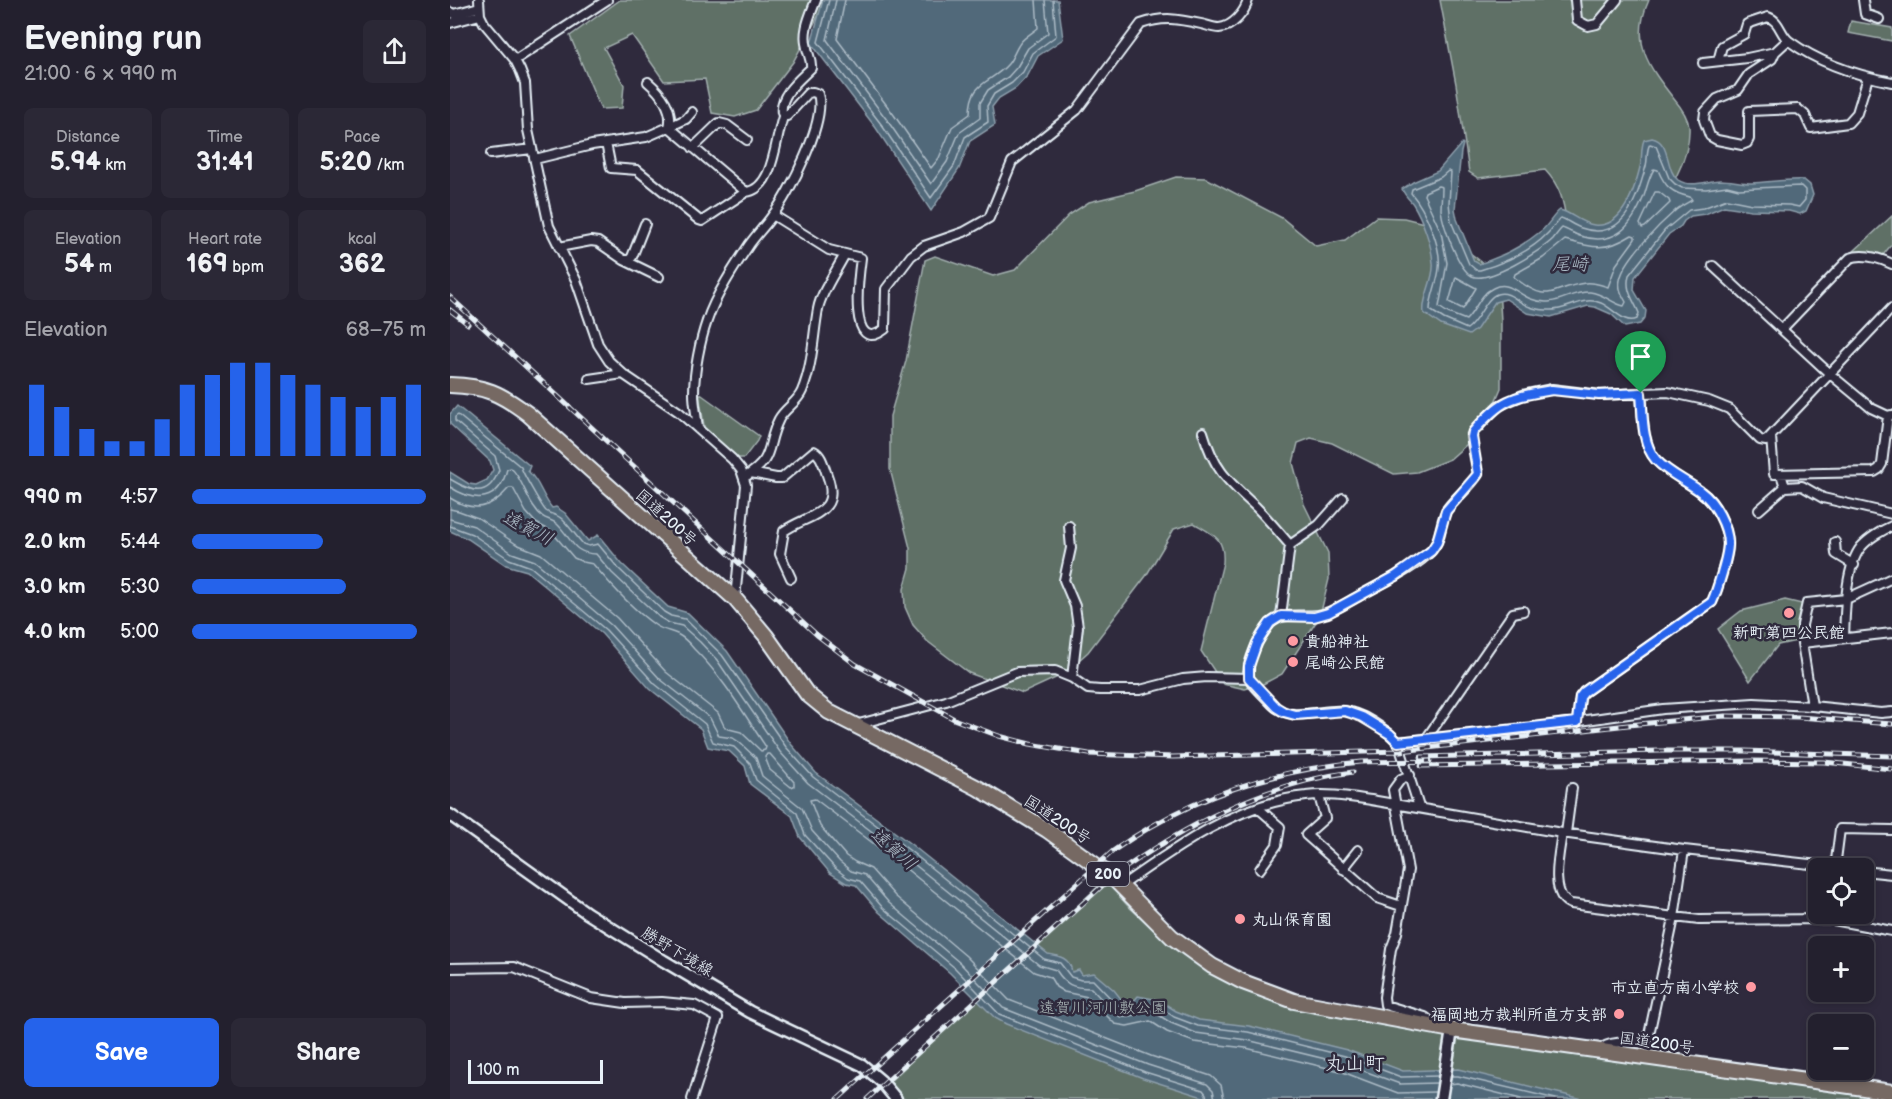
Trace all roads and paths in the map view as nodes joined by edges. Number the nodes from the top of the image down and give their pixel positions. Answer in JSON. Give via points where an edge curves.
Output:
{"nodes":[{"id":1,"x":607,"y":0,"type":"edge"},
{"id":2,"x":816,"y":0,"type":"edge"},
{"id":3,"x":1248,"y":0,"type":"edge"},
{"id":4,"x":1575,"y":0,"type":"edge"},
{"id":5,"x":1617,"y":0,"type":"edge"},
{"id":6,"x":1863,"y":0,"type":"edge"},
{"id":7,"x":479,"y":7,"type":"edge"},
{"id":8,"x":450,"y":12,"type":"edge"},
{"id":9,"x":1879,"y":20,"type":"dead end"},
{"id":10,"x":450,"y":23,"type":"edge"},
{"id":11,"x":1788,"y":40,"type":"junction"},
{"id":12,"x":1775,"y":52,"type":"junction"},
{"id":13,"x":515,"y":60,"type":"junction"},
{"id":14,"x":1718,"y":61,"type":"junction"},
{"id":15,"x":1703,"y":63,"type":"dead end"},
{"id":16,"x":1868,"y":77,"type":"junction"},
{"id":17,"x":648,"y":82,"type":"dead end"},
{"id":18,"x":1892,"y":82,"type":"edge"},
{"id":19,"x":692,"y":112,"type":"dead end"},
{"id":20,"x":784,"y":114,"type":"junction"},
{"id":21,"x":669,"y":128,"type":"junction"},
{"id":22,"x":747,"y":140,"type":"dead end"},
{"id":23,"x":606,"y":143,"type":"junction"},
{"id":24,"x":693,"y":148,"type":"junction"},
{"id":25,"x":532,"y":149,"type":"junction"},
{"id":26,"x":491,"y":154,"type":"dead end"},
{"id":27,"x":535,"y":159,"type":"junction"},
{"id":28,"x":746,"y":192,"type":"junction"},
{"id":29,"x":773,"y":215,"type":"junction"},
{"id":30,"x":645,"y":224,"type":"dead end"},
{"id":31,"x":559,"y":247,"type":"junction"},
{"id":32,"x":845,"y":254,"type":"junction"},
{"id":33,"x":624,"y":260,"type":"junction"},
{"id":34,"x":1892,"y":264,"type":"edge"},
{"id":35,"x":1713,"y":266,"type":"dead end"},
{"id":36,"x":659,"y":277,"type":"dead end"},
{"id":37,"x":1892,"y":308,"type":"edge"},
{"id":38,"x":1782,"y":329,"type":"junction"},
{"id":39,"x":623,"y":374,"type":"junction"},
{"id":40,"x":1830,"y":374,"type":"junction"},
{"id":41,"x":589,"y":379,"type":"dead end"},
{"id":42,"x":450,"y":385,"type":"edge"},
{"id":43,"x":1641,"y":393,"type":"junction"},
{"id":44,"x":1890,"y":415,"type":"edge"},
{"id":45,"x":698,"y":429,"type":"junction"},
{"id":46,"x":1203,"y":432,"type":"dead end"},
{"id":47,"x":1771,"y":437,"type":"junction"},
{"id":48,"x":1781,"y":474,"type":"junction"},
{"id":49,"x":748,"y":475,"type":"junction"},
{"id":50,"x":1785,"y":487,"type":"junction"},
{"id":51,"x":1343,"y":498,"type":"dead end"},
{"id":52,"x":1759,"y":510,"type":"dead end"},
{"id":53,"x":1892,"y":514,"type":"edge"},
{"id":54,"x":1069,"y":526,"type":"dead end"},
{"id":55,"x":1892,"y":526,"type":"edge"},
{"id":56,"x":1835,"y":542,"type":"dead end"},
{"id":57,"x":1290,"y":545,"type":"junction"},
{"id":58,"x":1854,"y":565,"type":"junction"},
{"id":59,"x":791,"y":578,"type":"dead end"},
{"id":60,"x":1892,"y":578,"type":"edge"},
{"id":61,"x":735,"y":599,"type":"junction"},
{"id":62,"x":1846,"y":599,"type":"junction"},
{"id":63,"x":1523,"y":611,"type":"dead end"},
{"id":64,"x":1281,"y":616,"type":"junction"},
{"id":65,"x":1892,"y":633,"type":"edge"},
{"id":66,"x":1844,"y":639,"type":"junction"},
{"id":67,"x":1802,"y":643,"type":"junction"},
{"id":68,"x":1072,"y":678,"type":"junction"},
{"id":69,"x":1249,"y":678,"type":"junction"},
{"id":70,"x":1812,"y":706,"type":"junction"},
{"id":71,"x":1892,"y":712,"type":"edge"},
{"id":72,"x":1577,"y":722,"type":"junction"},
{"id":73,"x":855,"y":726,"type":"junction"},
{"id":74,"x":1426,"y":739,"type":"junction"},
{"id":75,"x":1398,"y":742,"type":"junction"},
{"id":76,"x":1410,"y":775,"type":"junction"},
{"id":77,"x":1572,"y":789,"type":"dead end"},
{"id":78,"x":1319,"y":796,"type":"junction"},
{"id":79,"x":1395,"y":804,"type":"junction"},
{"id":80,"x":1419,"y":807,"type":"junction"},
{"id":81,"x":1258,"y":808,"type":"junction"},
{"id":82,"x":450,"y":815,"type":"edge"},
{"id":83,"x":1892,"y":830,"type":"edge"},
{"id":84,"x":1564,"y":833,"type":"junction"},
{"id":85,"x":1358,"y":850,"type":"dead end"},
{"id":86,"x":1684,"y":850,"type":"junction"},
{"id":87,"x":1836,"y":858,"type":"edge"},
{"id":88,"x":1808,"y":865,"type":"edge"},
{"id":89,"x":1260,"y":869,"type":"dead end"},
{"id":90,"x":1343,"y":869,"type":"junction"},
{"id":91,"x":1874,"y":872,"type":"edge"},
{"id":92,"x":1892,"y":874,"type":"edge"},
{"id":93,"x":1121,"y":886,"type":"junction"},
{"id":94,"x":1401,"y":906,"type":"junction"},
{"id":95,"x":1808,"y":917,"type":"edge"},
{"id":96,"x":1674,"y":918,"type":"junction"},
{"id":97,"x":1863,"y":924,"type":"edge"},
{"id":98,"x":1892,"y":931,"type":"edge"},
{"id":99,"x":450,"y":968,"type":"edge"},
{"id":100,"x":1431,"y":1026,"type":"junction"},
{"id":101,"x":1451,"y":1034,"type":"junction"},
{"id":102,"x":1599,"y":1051,"type":"junction"},
{"id":103,"x":1892,"y":1092,"type":"edge"},
{"id":104,"x":692,"y":1099,"type":"edge"},
{"id":105,"x":896,"y":1099,"type":"edge"},
{"id":106,"x":1440,"y":1099,"type":"edge"}],
"edges":[{"from":1,"to":13,"type":"street"},
{"from":2,"to":20,"type":"street","via":[[806,29],[811,68],[784,98]]},
{"from":3,"to":32,"type":"street","via":[[1243,12],[1220,28],[1178,19],[1157,18],[1141,24],[1077,110],[1012,162],[988,218],[964,232],[924,246],[911,256],[886,290],[885,329],[878,335],[864,332],[860,324],[856,287],[861,258]]},
{"from":4,"to":5,"type":"street","via":[[1577,20],[1588,26],[1597,24]]},
{"from":6,"to":9,"type":"street","via":[[1865,14]]},
{"from":7,"to":8,"type":"street"},
{"from":7,"to":10,"type":"street"},
{"from":7,"to":13,"type":"street","via":[[484,23]]},
{"from":11,"to":12,"type":"street"},
{"from":11,"to":14,"type":"street","via":[[1773,19],[1750,21],[1744,34],[1722,46]]},
{"from":11,"to":16,"type":"street","via":[[1825,62]]},
{"from":12,"to":14,"type":"street"},
{"from":12,"to":16,"type":"street","via":[[1772,59],[1749,74],[1738,90],[1710,105],[1704,120],[1710,136],[1747,143],[1749,111],[1798,109],[1806,115],[1811,128],[1848,123],[1857,113]]},
{"from":13,"to":25,"type":"street","via":[[525,83]]},
{"from":14,"to":15,"type":"street"},
{"from":16,"to":18,"type":"street"},
{"from":17,"to":21,"type":"street","via":[[667,106]]},
{"from":19,"to":21,"type":"street"},
{"from":20,"to":28,"type":"street","via":[[774,159],[759,187]]},
{"from":20,"to":29,"type":"street","via":[[792,112],[808,93],[818,94],[819,117],[810,143]]},
{"from":21,"to":23,"type":"street","via":[[646,137]]},
{"from":21,"to":24,"type":"street"},
{"from":22,"to":24,"type":"street","via":[[727,124],[718,123]]},
{"from":23,"to":27,"type":"street"},
{"from":23,"to":28,"type":"street","via":[[611,168],[637,170],[699,220]]},
{"from":24,"to":28,"type":"street"},
{"from":25,"to":26,"type":"street"},
{"from":25,"to":27,"type":"street"},
{"from":27,"to":31,"type":"street","via":[[549,226]]},
{"from":29,"to":32,"type":"street","via":[[829,250]]},
{"from":29,"to":45,"type":"street","via":[[750,243],[707,319],[694,392]]},
{"from":30,"to":33,"type":"street","via":[[632,257]]},
{"from":31,"to":33,"type":"street","via":[[597,242]]},
{"from":31,"to":39,"type":"street","via":[[576,280],[598,344]]},
{"from":32,"to":49,"type":"street","via":[[819,306],[803,390],[779,420],[766,459]]},
{"from":33,"to":36,"type":"street"},
{"from":34,"to":38,"type":"street","via":[[1866,256],[1850,258]]},
{"from":35,"to":38,"type":"street"},
{"from":37,"to":40,"type":"street"},
{"from":38,"to":40,"type":"street"},
{"from":39,"to":41,"type":"street"},
{"from":39,"to":45,"type":"street"},
{"from":40,"to":44,"type":"street","via":[[1871,408]]},
{"from":40,"to":47,"type":"street"},
{"from":42,"to":61,"type":"highway","name":"国道200号","number":"200","via":[[491,390],[510,400]]},
{"from":43,"to":47,"type":"street","via":[[1668,392],[1709,401],[1729,409],[1760,440]]},
{"from":43,"to":64,"type":"street","via":[[1599,395],[1552,390],[1523,395],[1497,406],[1473,432],[1478,474],[1446,511],[1431,551],[1396,576],[1328,613],[1314,617]]},
{"from":43,"to":72,"type":"street","via":[[1647,444],[1656,459],[1708,497],[1728,545],[1712,602],[1584,692]]},
{"from":44,"to":48,"type":"street","via":[[1880,469]]},
{"from":45,"to":49,"type":"street"},
{"from":46,"to":57,"type":"street","via":[[1228,483]]},
{"from":47,"to":48,"type":"street","via":[[1774,474]]},
{"from":48,"to":50,"type":"street"},
{"from":49,"to":59,"type":"street","via":[[782,477],[814,451],[820,456],[832,496],[821,511],[784,531],[780,554]]},
{"from":49,"to":61,"type":"street"},
{"from":50,"to":52,"type":"street"},
{"from":50,"to":53,"type":"street","via":[[1802,486],[1823,498]]},
{"from":51,"to":57,"type":"street","via":[[1318,525]]},
{"from":54,"to":68,"type":"street","via":[[1071,548],[1065,580],[1078,627]]},
{"from":55,"to":58,"type":"street","via":[[1862,546]]},
{"from":56,"to":58,"type":"street","via":[[1836,554]]},
{"from":57,"to":64,"type":"street"},
{"from":58,"to":62,"type":"street"},
{"from":60,"to":62,"type":"street"},
{"from":61,"to":73,"type":"highway","name":"国道200号","number":"200","via":[[807,694]]},
{"from":62,"to":66,"type":"street"},
{"from":62,"to":67,"type":"street","via":[[1807,603]]},
{"from":63,"to":74,"type":"street","via":[[1513,613]]},
{"from":64,"to":69,"type":"street","via":[[1270,623],[1257,643]]},
{"from":65,"to":66,"type":"street"},
{"from":66,"to":67,"type":"street"},
{"from":67,"to":70,"type":"street"},
{"from":68,"to":69,"type":"street","via":[[1088,689],[1130,691],[1183,679]]},
{"from":68,"to":73,"type":"street","via":[[1055,671],[1017,672],[946,701]]},
{"from":69,"to":75,"type":"street","via":[[1284,712],[1295,715],[1345,711],[1362,717]]},
{"from":70,"to":71,"type":"street"},
{"from":70,"to":72,"type":"street","via":[[1754,703],[1663,709]]},
{"from":72,"to":74,"type":"street"},
{"from":73,"to":93,"type":"highway","name":"国道200号","number":"200","via":[[978,788],[1047,830]]},
{"from":74,"to":75,"type":"street"},
{"from":75,"to":76,"type":"street"},
{"from":76,"to":79,"type":"street","via":[[1401,778],[1393,790]]},
{"from":76,"to":80,"type":"street"},
{"from":77,"to":84,"type":"street"},
{"from":78,"to":79,"type":"street"},
{"from":78,"to":81,"type":"street","via":[[1307,795]]},
{"from":78,"to":90,"type":"street","via":[[1325,818],[1306,835]]},
{"from":79,"to":80,"type":"street"},
{"from":79,"to":94,"type":"street","via":[[1408,870]]},
{"from":80,"to":84,"type":"street"},
{"from":81,"to":89,"type":"street","via":[[1280,827],[1277,845]]},
{"from":81,"to":93,"type":"street","via":[[1208,831]]},
{"from":82,"to":105,"type":"main road","name":"勝野下境線","via":[[587,913],[664,961],[750,1012],[862,1065]]},
{"from":83,"to":87,"type":"street","via":[[1840,829]]},
{"from":84,"to":86,"type":"street"},
{"from":84,"to":96,"type":"street","via":[[1557,873],[1559,892],[1565,902]]},
{"from":85,"to":90,"type":"street"},
{"from":86,"to":88,"type":"street"},
{"from":86,"to":96,"type":"street"},
{"from":90,"to":94,"type":"street","via":[[1377,898]]},
{"from":91,"to":92,"type":"street"},
{"from":93,"to":100,"type":"highway","name":"国道200号","number":"200","via":[[1172,937],[1212,966],[1243,982],[1294,1001]]},
{"from":94,"to":100,"type":"street","via":[[1391,949],[1385,1005],[1425,1017]]},
{"from":95,"to":96,"type":"street"},
{"from":96,"to":102,"type":"street","via":[[1647,1044],[1605,1045]]},
{"from":97,"to":98,"type":"street"},
{"from":99,"to":104,"type":"street","via":[[514,967],[591,998],[694,1005],[718,1018]]},
{"from":100,"to":101,"type":"highway","name":"国道200号","number":"200"},
{"from":101,"to":102,"type":"highway","name":"国道200号","number":"200"},
{"from":101,"to":106,"type":"main road"},
{"from":102,"to":103,"type":"highway","name":"国道200号","number":"200"}]}
